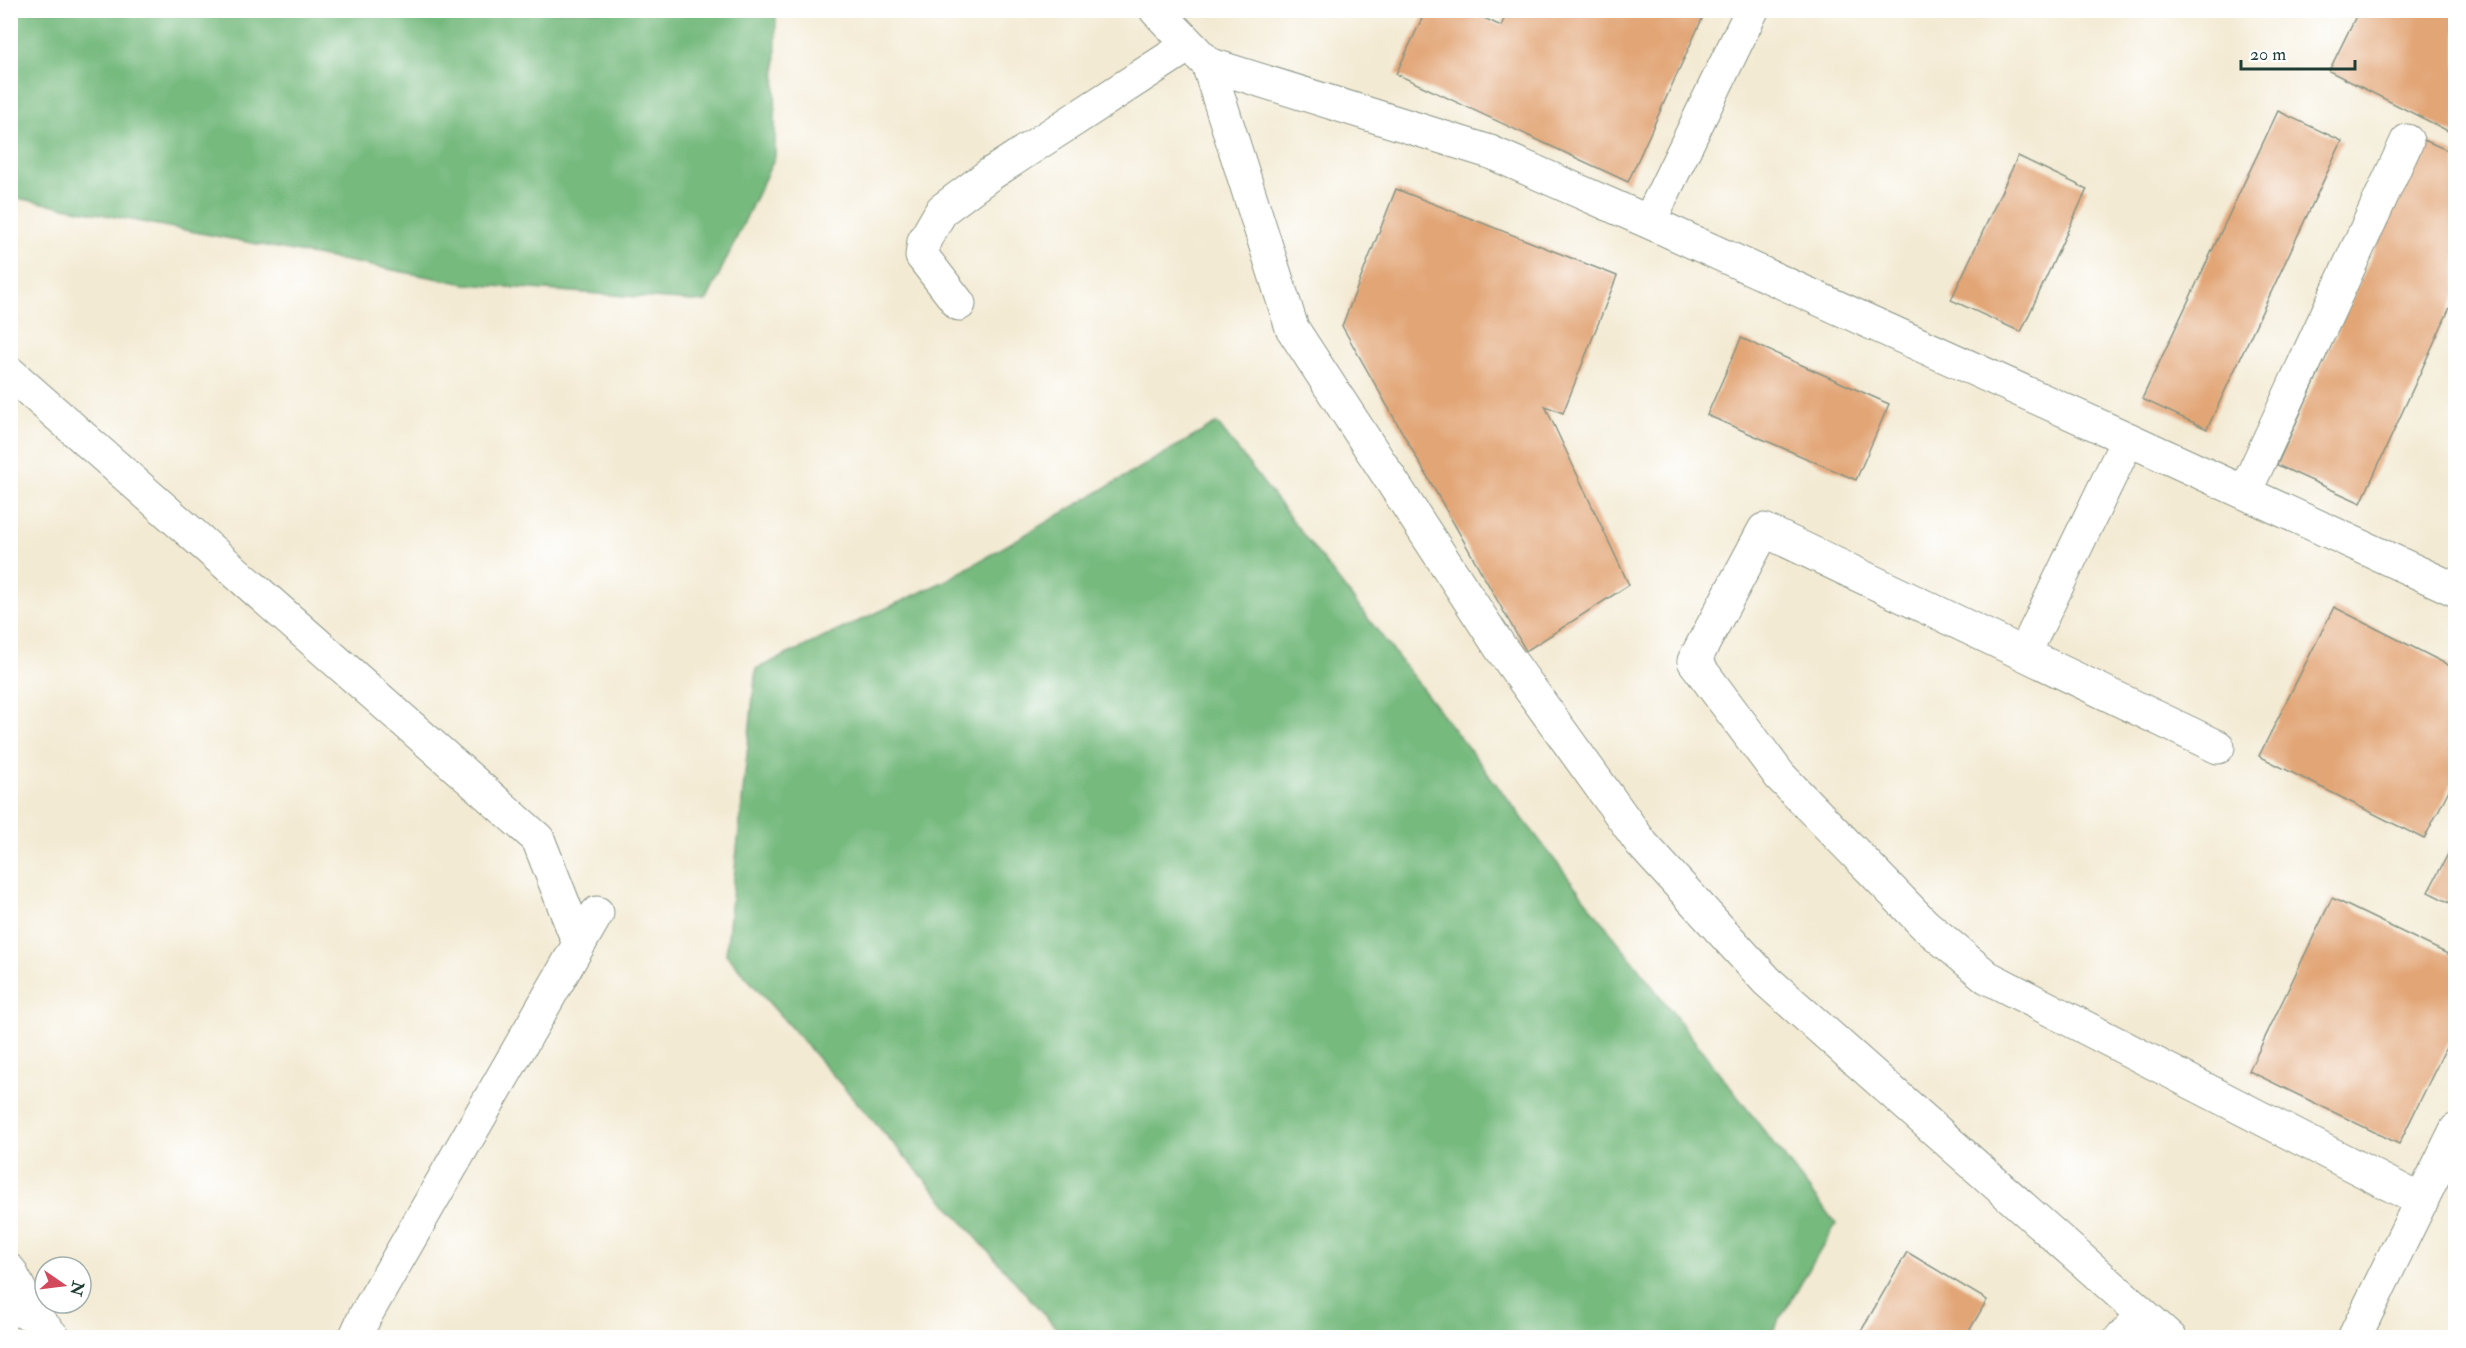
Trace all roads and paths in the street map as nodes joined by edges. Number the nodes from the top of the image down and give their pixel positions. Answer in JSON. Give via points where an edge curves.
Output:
{"nodes":[{"id":1,"x":1156,"y":10,"type":"edge"},
{"id":2,"x":1752,"y":10,"type":"edge"},
{"id":3,"x":1199,"y":54,"type":"junction"},
{"id":4,"x":2407,"y":141,"type":"dead end"},
{"id":5,"x":1649,"y":222,"type":"junction"},
{"id":6,"x":959,"y":304,"type":"dead end"},
{"id":7,"x":10,"y":374,"type":"edge"},
{"id":8,"x":2128,"y":439,"type":"junction"},
{"id":9,"x":2245,"y":492,"type":"junction"},
{"id":10,"x":2456,"y":590,"type":"edge"},
{"id":11,"x":2024,"y":654,"type":"junction"},
{"id":12,"x":2218,"y":747,"type":"dead end"},
{"id":13,"x":597,"y":913,"type":"dead end"},
{"id":14,"x":578,"y":942,"type":"junction"},
{"id":15,"x":2456,"y":1130,"type":"edge"},
{"id":16,"x":2422,"y":1201,"type":"junction"},
{"id":17,"x":10,"y":1271,"type":"edge"},
{"id":18,"x":2144,"y":1315,"type":"junction"},
{"id":19,"x":32,"y":1320,"type":"edge"},
{"id":20,"x":355,"y":1338,"type":"edge"},
{"id":21,"x":2121,"y":1338,"type":"edge"},
{"id":22,"x":2170,"y":1338,"type":"edge"},
{"id":23,"x":2354,"y":1338,"type":"edge"}],
"edges":[{"from":1,"to":3,"type":"street"},
{"from":2,"to":5,"type":"street"},
{"from":3,"to":5,"type":"street","via":[[1490,152]]},
{"from":3,"to":6,"type":"street","via":[[989,175],[942,210],[924,241],[922,256]]},
{"from":3,"to":18,"type":"street","via":[[1292,328],[1500,647],[1642,844],[1767,981]]},
{"from":4,"to":9,"type":"street"},
{"from":5,"to":8,"type":"street"},
{"from":7,"to":14,"type":"street","via":[[538,839]]},
{"from":8,"to":9,"type":"street"},
{"from":8,"to":11,"type":"street"},
{"from":9,"to":10,"type":"street"},
{"from":11,"to":12,"type":"street"},
{"from":11,"to":16,"type":"street","via":[[1764,530],[1694,661],[1780,776],[1926,924],[1987,977]]},
{"from":13,"to":14,"type":"street"},
{"from":14,"to":20,"type":"street"},
{"from":15,"to":16,"type":"street"},
{"from":16,"to":23,"type":"street"},
{"from":17,"to":19,"type":"street"},
{"from":18,"to":21,"type":"street"},
{"from":18,"to":22,"type":"street"}]}
